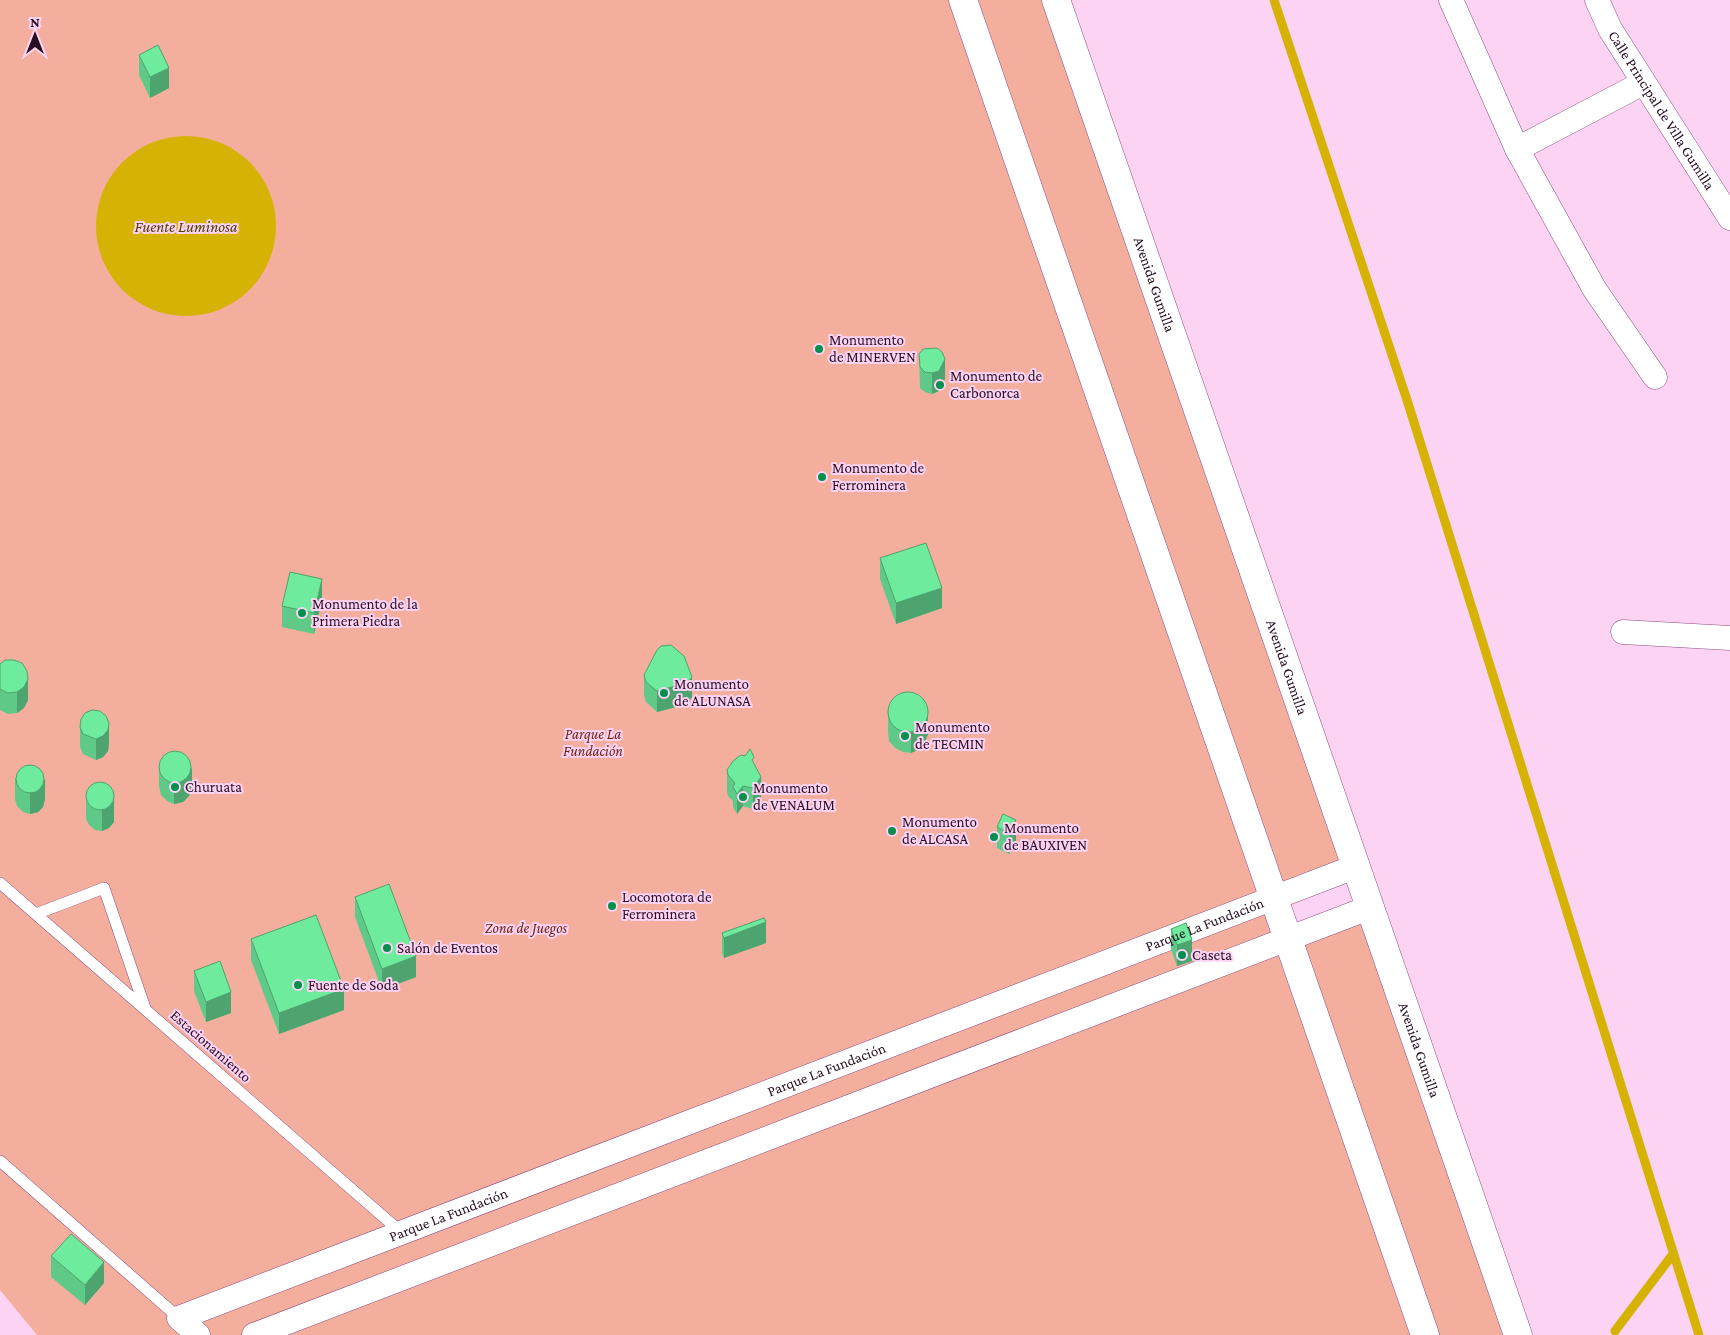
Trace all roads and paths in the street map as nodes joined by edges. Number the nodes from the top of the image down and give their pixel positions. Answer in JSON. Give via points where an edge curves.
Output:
{"nodes":[{"id":1,"x":963,"y":0,"type":"edge"},
{"id":2,"x":1056,"y":0,"type":"edge"},
{"id":3,"x":1451,"y":0,"type":"edge"},
{"id":4,"x":1597,"y":0,"type":"edge"},
{"id":5,"x":1644,"y":83,"type":"junction"},
{"id":6,"x":1517,"y":149,"type":"junction"},
{"id":7,"x":1730,"y":218,"type":"edge"},
{"id":8,"x":1656,"y":377,"type":"dead end"},
{"id":9,"x":1623,"y":632,"type":"dead end"},
{"id":10,"x":1730,"y":638,"type":"edge"},
{"id":11,"x":1357,"y":866,"type":"junction"},
{"id":12,"x":0,"y":883,"type":"edge"},
{"id":13,"x":1274,"y":899,"type":"junction"},
{"id":14,"x":1371,"y":907,"type":"junction"},
{"id":15,"x":36,"y":914,"type":"junction"},
{"id":16,"x":1288,"y":939,"type":"junction"},
{"id":17,"x":146,"y":1010,"type":"junction"},
{"id":18,"x":0,"y":1161,"type":"edge"},
{"id":19,"x":402,"y":1233,"type":"junction"},
{"id":20,"x":180,"y":1318,"type":"junction"},
{"id":21,"x":198,"y":1335,"type":"edge"},
{"id":22,"x":254,"y":1335,"type":"edge"},
{"id":23,"x":1426,"y":1335,"type":"edge"},
{"id":24,"x":1518,"y":1335,"type":"edge"}],
"edges":[{"from":1,"to":13,"type":"main road"},
{"from":2,"to":11,"type":"main road","name":"Avenida Gumilla"},
{"from":3,"to":6,"type":"street"},
{"from":4,"to":5,"type":"street","name":"Calle Principal de Villa Gumilla","via":[[1610,29]]},
{"from":5,"to":6,"type":"street"},
{"from":5,"to":7,"type":"street","name":"Calle Principal de Villa Gumilla"},
{"from":6,"to":8,"type":"street","via":[[1595,290]]},
{"from":9,"to":10,"type":"street"},
{"from":11,"to":13,"type":"street","name":"Parque La Fundación"},
{"from":11,"to":14,"type":"main road","name":"Avenida Gumilla"},
{"from":12,"to":15,"type":"lane","name":"Estacionamiento"},
{"from":13,"to":16,"type":"main road"},
{"from":13,"to":19,"type":"street","name":"Parque La Fundación"},
{"from":14,"to":16,"type":"street"},
{"from":14,"to":24,"type":"main road","name":"Avenida Gumilla"},
{"from":15,"to":17,"type":"lane","name":"Estacionamiento"},
{"from":15,"to":17,"type":"lane","via":[[104,888]]},
{"from":16,"to":22,"type":"street"},
{"from":16,"to":23,"type":"main road"},
{"from":17,"to":19,"type":"lane","name":"Estacionamiento"},
{"from":18,"to":20,"type":"lane"},
{"from":19,"to":20,"type":"street","name":"Parque La Fundación"},
{"from":20,"to":21,"type":"street"}]}
